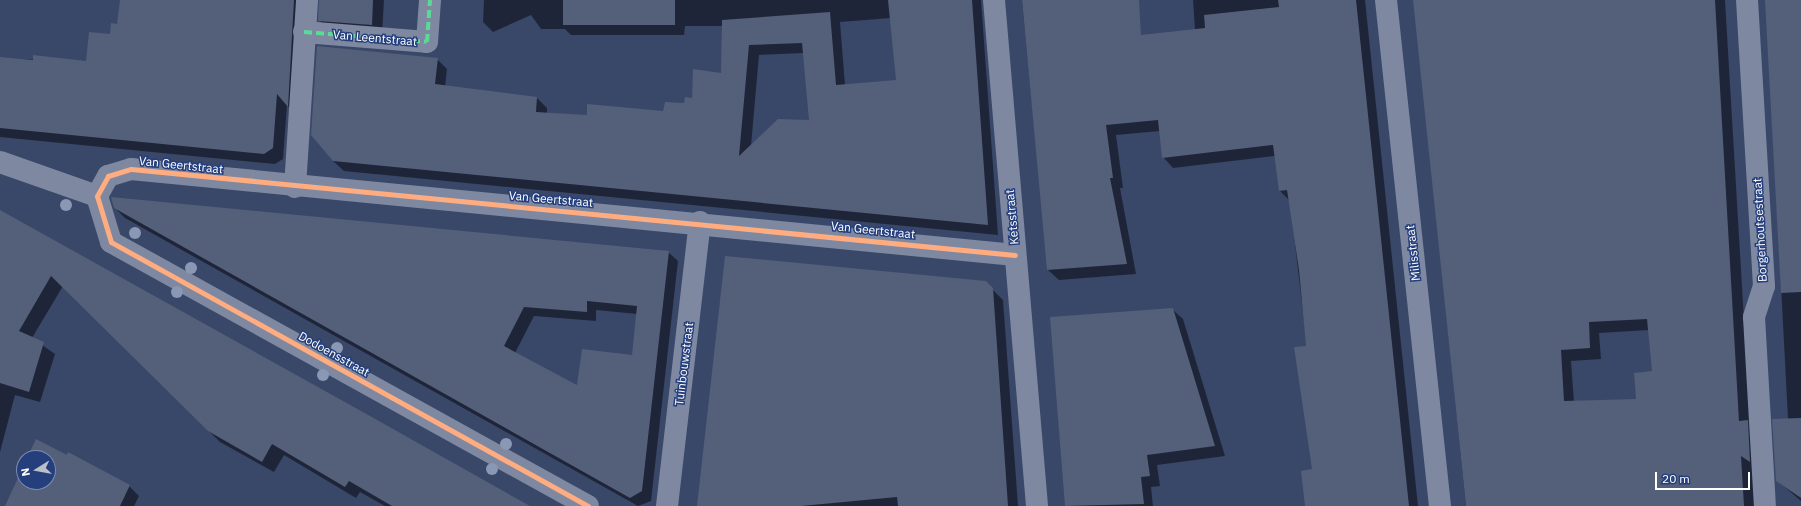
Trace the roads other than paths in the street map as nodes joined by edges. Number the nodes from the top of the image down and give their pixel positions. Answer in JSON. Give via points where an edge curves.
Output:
{"nodes":[{"id":1,"x":307,"y":0,"type":"edge"},
{"id":2,"x":430,"y":0,"type":"edge"},
{"id":3,"x":994,"y":0,"type":"edge"},
{"id":4,"x":1386,"y":0,"type":"edge"},
{"id":5,"x":1746,"y":0,"type":"edge"},
{"id":6,"x":304,"y":32,"type":"junction"},
{"id":7,"x":0,"y":162,"type":"edge"},
{"id":8,"x":295,"y":187,"type":"junction"},
{"id":9,"x":97,"y":196,"type":"junction"},
{"id":10,"x":700,"y":222,"type":"junction"},
{"id":11,"x":1015,"y":255,"type":"junction"},
{"id":12,"x":588,"y":506,"type":"edge"},
{"id":13,"x":667,"y":506,"type":"edge"},
{"id":14,"x":1037,"y":506,"type":"edge"},
{"id":15,"x":1440,"y":506,"type":"edge"},
{"id":16,"x":1765,"y":506,"type":"edge"}],
"edges":[{"from":1,"to":6,"type":"street"},
{"from":2,"to":6,"type":"street","name":"Van Leentstraat","via":[[427,42]]},
{"from":3,"to":11,"type":"street","name":"Ketsstraat"},
{"from":4,"to":15,"type":"street","name":"Milisstraat"},
{"from":5,"to":16,"type":"street","name":"Borgerhoutsestraat","via":[[1764,286],[1754,318]]},
{"from":6,"to":8,"type":"street"},
{"from":7,"to":9,"type":"street"},
{"from":8,"to":9,"type":"street","name":"Van Geertstraat","via":[[131,169],[108,176]]},
{"from":8,"to":10,"type":"street","name":"Van Geertstraat"},
{"from":9,"to":12,"type":"street","name":"Dodoensstraat","via":[[111,242]]},
{"from":10,"to":11,"type":"street","name":"Van Geertstraat"},
{"from":10,"to":13,"type":"street","name":"Tuinbouwstraat"},
{"from":11,"to":14,"type":"street","name":"Ketsstraat"}]}
